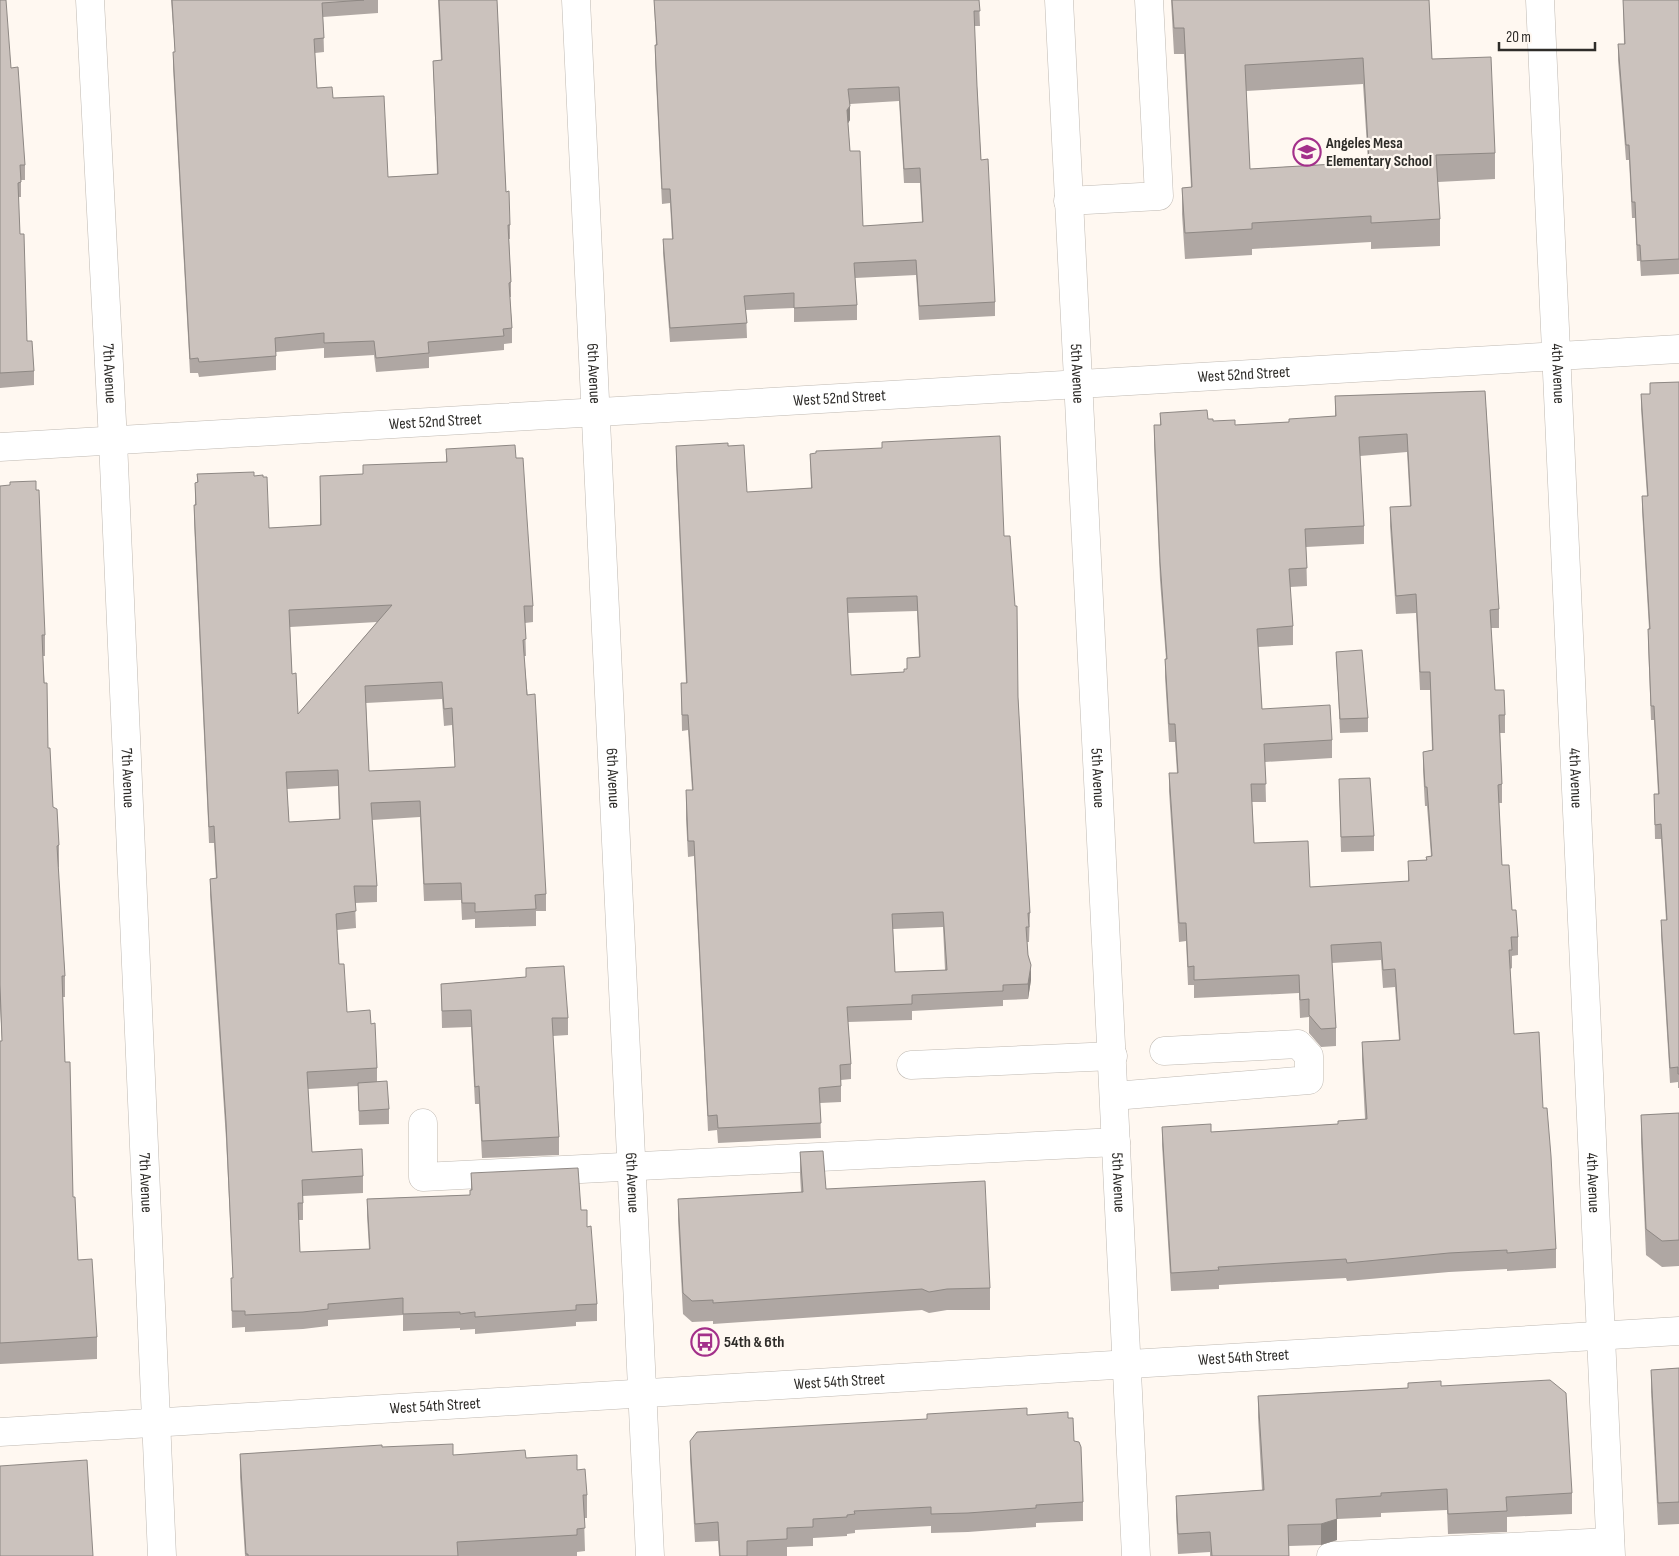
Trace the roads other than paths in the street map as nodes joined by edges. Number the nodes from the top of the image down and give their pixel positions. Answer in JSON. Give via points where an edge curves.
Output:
{"nodes":[{"id":1,"x":90,"y":0,"type":"edge"},
{"id":2,"x":576,"y":0,"type":"edge"},
{"id":3,"x":1059,"y":0,"type":"edge"},
{"id":4,"x":1149,"y":0,"type":"edge"},
{"id":5,"x":1540,"y":0,"type":"edge"},
{"id":6,"x":1068,"y":200,"type":"junction"},
{"id":7,"x":1679,"y":349,"type":"edge"},
{"id":8,"x":1559,"y":354,"type":"junction"},
{"id":9,"x":1076,"y":382,"type":"junction"},
{"id":10,"x":596,"y":413,"type":"junction"},
{"id":11,"x":113,"y":441,"type":"junction"},
{"id":12,"x":0,"y":447,"type":"edge"},
{"id":13,"x":1164,"y":1051,"type":"dead end"},
{"id":14,"x":1113,"y":1056,"type":"junction"},
{"id":15,"x":911,"y":1065,"type":"dead end"},
{"id":16,"x":1114,"y":1096,"type":"junction"},
{"id":17,"x":423,"y":1123,"type":"dead end"},
{"id":18,"x":1116,"y":1142,"type":"junction"},
{"id":19,"x":631,"y":1165,"type":"junction"},
{"id":20,"x":1679,"y":1331,"type":"edge"},
{"id":21,"x":1600,"y":1335,"type":"junction"},
{"id":22,"x":1128,"y":1364,"type":"junction"},
{"id":23,"x":642,"y":1394,"type":"junction"},
{"id":24,"x":156,"y":1423,"type":"junction"},
{"id":25,"x":0,"y":1432,"type":"edge"},
{"id":26,"x":1611,"y":1549,"type":"edge"},
{"id":27,"x":162,"y":1556,"type":"edge"},
{"id":28,"x":650,"y":1556,"type":"edge"},
{"id":29,"x":1136,"y":1556,"type":"edge"},
{"id":30,"x":1331,"y":1556,"type":"edge"}],
"edges":[{"from":1,"to":11,"type":"street","name":"7th Avenue"},
{"from":2,"to":10,"type":"street","name":"6th Avenue"},
{"from":3,"to":6,"type":"street","name":"5th Avenue"},
{"from":4,"to":6,"type":"street","via":[[1159,196]]},
{"from":5,"to":8,"type":"street","name":"4th Avenue"},
{"from":6,"to":9,"type":"street","name":"5th Avenue"},
{"from":7,"to":8,"type":"street","name":"West 52nd Street"},
{"from":8,"to":9,"type":"street","name":"West 52nd Street"},
{"from":8,"to":21,"type":"street","name":"4th Avenue"},
{"from":9,"to":10,"type":"street","name":"West 52nd Street"},
{"from":9,"to":14,"type":"street","name":"5th Avenue"},
{"from":10,"to":11,"type":"street","name":"West 52nd Street"},
{"from":10,"to":19,"type":"street","name":"6th Avenue"},
{"from":11,"to":12,"type":"street","name":"West 52nd Street"},
{"from":11,"to":24,"type":"street","name":"7th Avenue"},
{"from":13,"to":16,"type":"street","via":[[1298,1044],[1309,1056],[1309,1080]]},
{"from":14,"to":15,"type":"street"},
{"from":14,"to":16,"type":"street","name":"5th Avenue"},
{"from":16,"to":18,"type":"street","name":"5th Avenue"},
{"from":17,"to":19,"type":"street","via":[[423,1177]]},
{"from":18,"to":19,"type":"street"},
{"from":18,"to":22,"type":"street","name":"5th Avenue"},
{"from":19,"to":23,"type":"street","name":"6th Avenue"},
{"from":20,"to":21,"type":"street","name":"West 54th Street"},
{"from":21,"to":22,"type":"street","name":"West 54th Street"},
{"from":21,"to":26,"type":"street","name":"4th Avenue"},
{"from":22,"to":23,"type":"street","name":"West 54th Street"},
{"from":22,"to":29,"type":"street","name":"5th Avenue"},
{"from":23,"to":24,"type":"street","name":"West 54th Street"},
{"from":23,"to":28,"type":"street","name":"6th Avenue"},
{"from":24,"to":25,"type":"street","name":"West 54th Street"},
{"from":24,"to":27,"type":"street","name":"7th Avenue"},
{"from":26,"to":30,"type":"street"}]}
